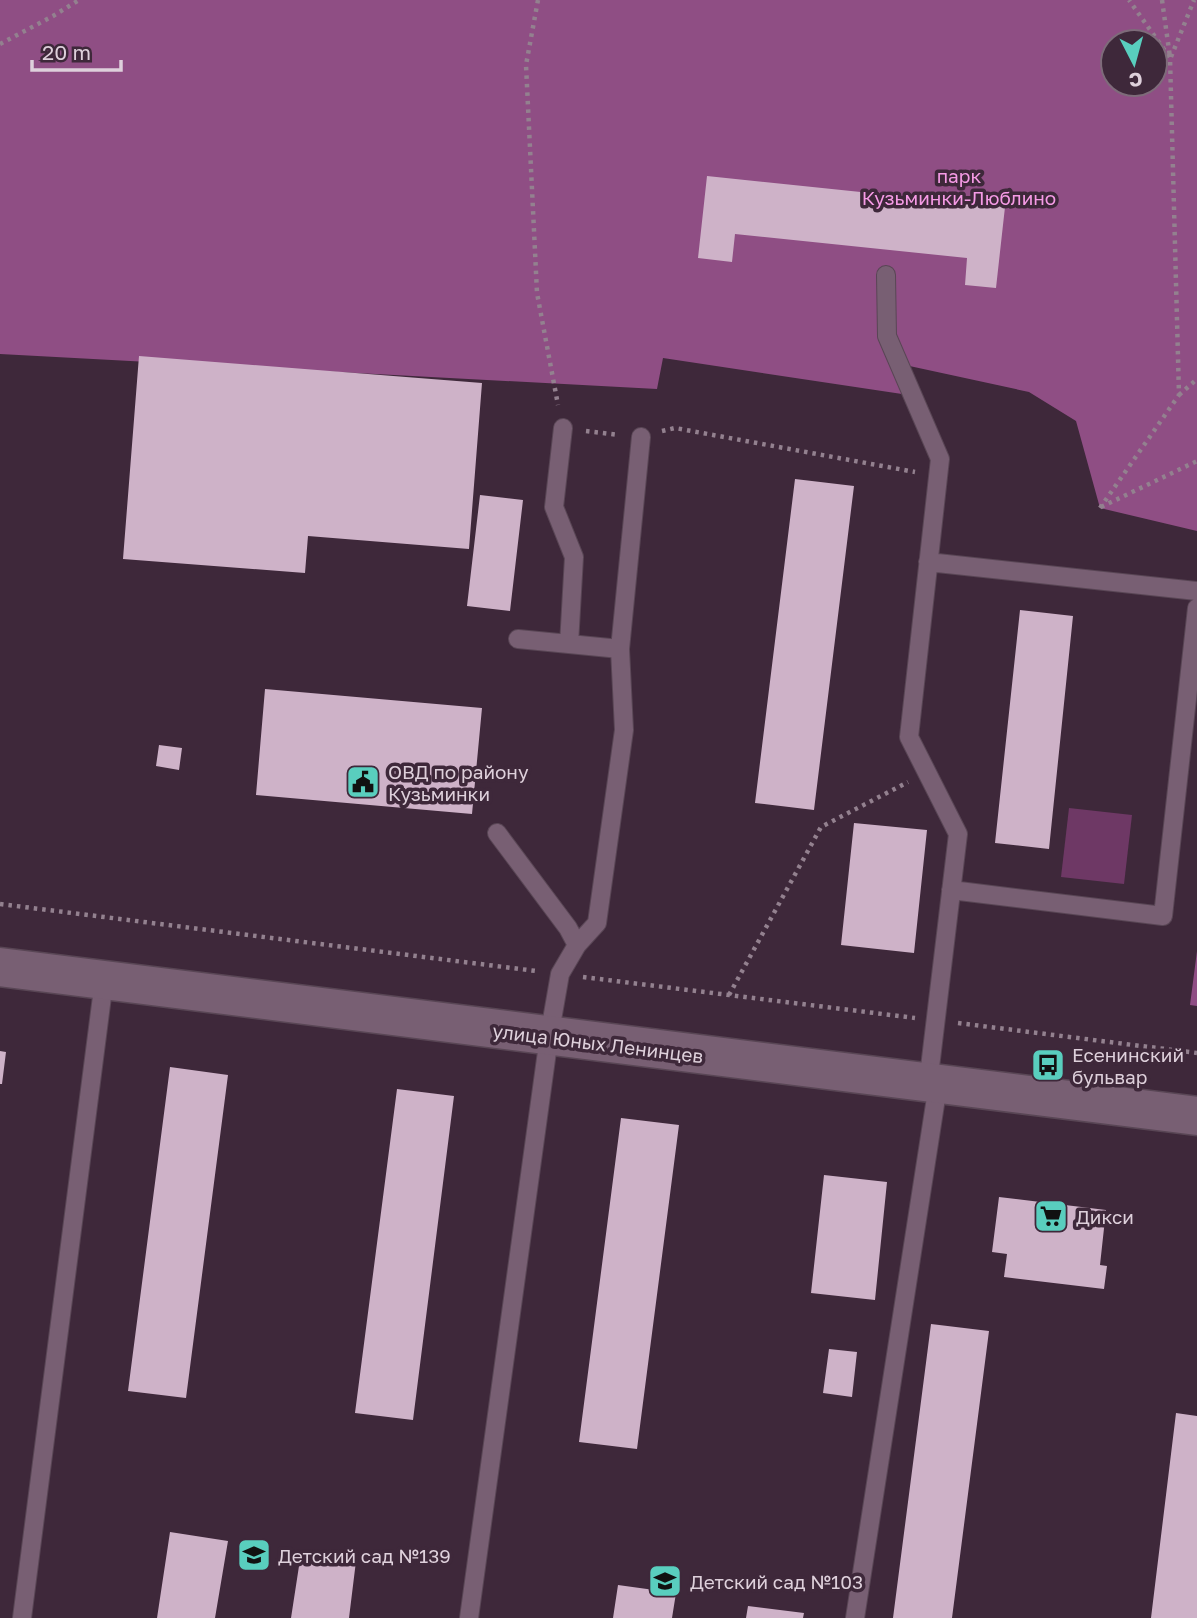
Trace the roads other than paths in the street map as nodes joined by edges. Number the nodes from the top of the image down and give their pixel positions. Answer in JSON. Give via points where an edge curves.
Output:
{"nodes":[{"id":1,"x":886,"y":275,"type":"dead end"},
{"id":2,"x":563,"y":428,"type":"road end"},
{"id":3,"x":641,"y":437,"type":"road end"},
{"id":4,"x":929,"y":562,"type":"junction"},
{"id":5,"x":1197,"y":591,"type":"edge"},
{"id":6,"x":1197,"y":608,"type":"edge"},
{"id":7,"x":517,"y":639,"type":"dead end"},
{"id":8,"x":569,"y":644,"type":"junction"},
{"id":9,"x":620,"y":649,"type":"junction"},
{"id":10,"x":496,"y":833,"type":"dead end"},
{"id":11,"x":951,"y":890,"type":"junction"},
{"id":12,"x":577,"y":945,"type":"junction"},
{"id":13,"x":0,"y":967,"type":"edge"},
{"id":14,"x":104,"y":981,"type":"junction"},
{"id":15,"x":549,"y":1037,"type":"junction"},
{"id":16,"x":933,"y":1084,"type":"junction"},
{"id":17,"x":1197,"y":1116,"type":"edge"},
{"id":18,"x":22,"y":1618,"type":"edge"},
{"id":19,"x":469,"y":1618,"type":"edge"},
{"id":20,"x":855,"y":1618,"type":"edge"}],
"edges":[{"from":1,"to":4,"type":"lane","via":[[887,336],[940,459]]},
{"from":2,"to":8,"type":"lane","via":[[554,507],[574,557]]},
{"from":3,"to":9,"type":"lane"},
{"from":4,"to":5,"type":"lane"},
{"from":4,"to":11,"type":"lane","via":[[909,737],[958,834]]},
{"from":6,"to":11,"type":"lane","via":[[1163,916]]},
{"from":7,"to":8,"type":"lane"},
{"from":8,"to":9,"type":"lane"},
{"from":9,"to":12,"type":"lane","via":[[624,730],[597,923]]},
{"from":10,"to":12,"type":"lane"},
{"from":11,"to":16,"type":"lane"},
{"from":12,"to":15,"type":"lane","via":[[560,974]]},
{"from":13,"to":14,"type":"main road","name":"улица Юных Ленинцев"},
{"from":14,"to":15,"type":"main road","name":"улица Юных Ленинцев"},
{"from":14,"to":18,"type":"lane"},
{"from":15,"to":16,"type":"main road","name":"улица Юных Ленинцев"},
{"from":15,"to":19,"type":"lane"},
{"from":16,"to":17,"type":"main road","name":"улица Юных Ленинцев"},
{"from":16,"to":20,"type":"lane"}]}
